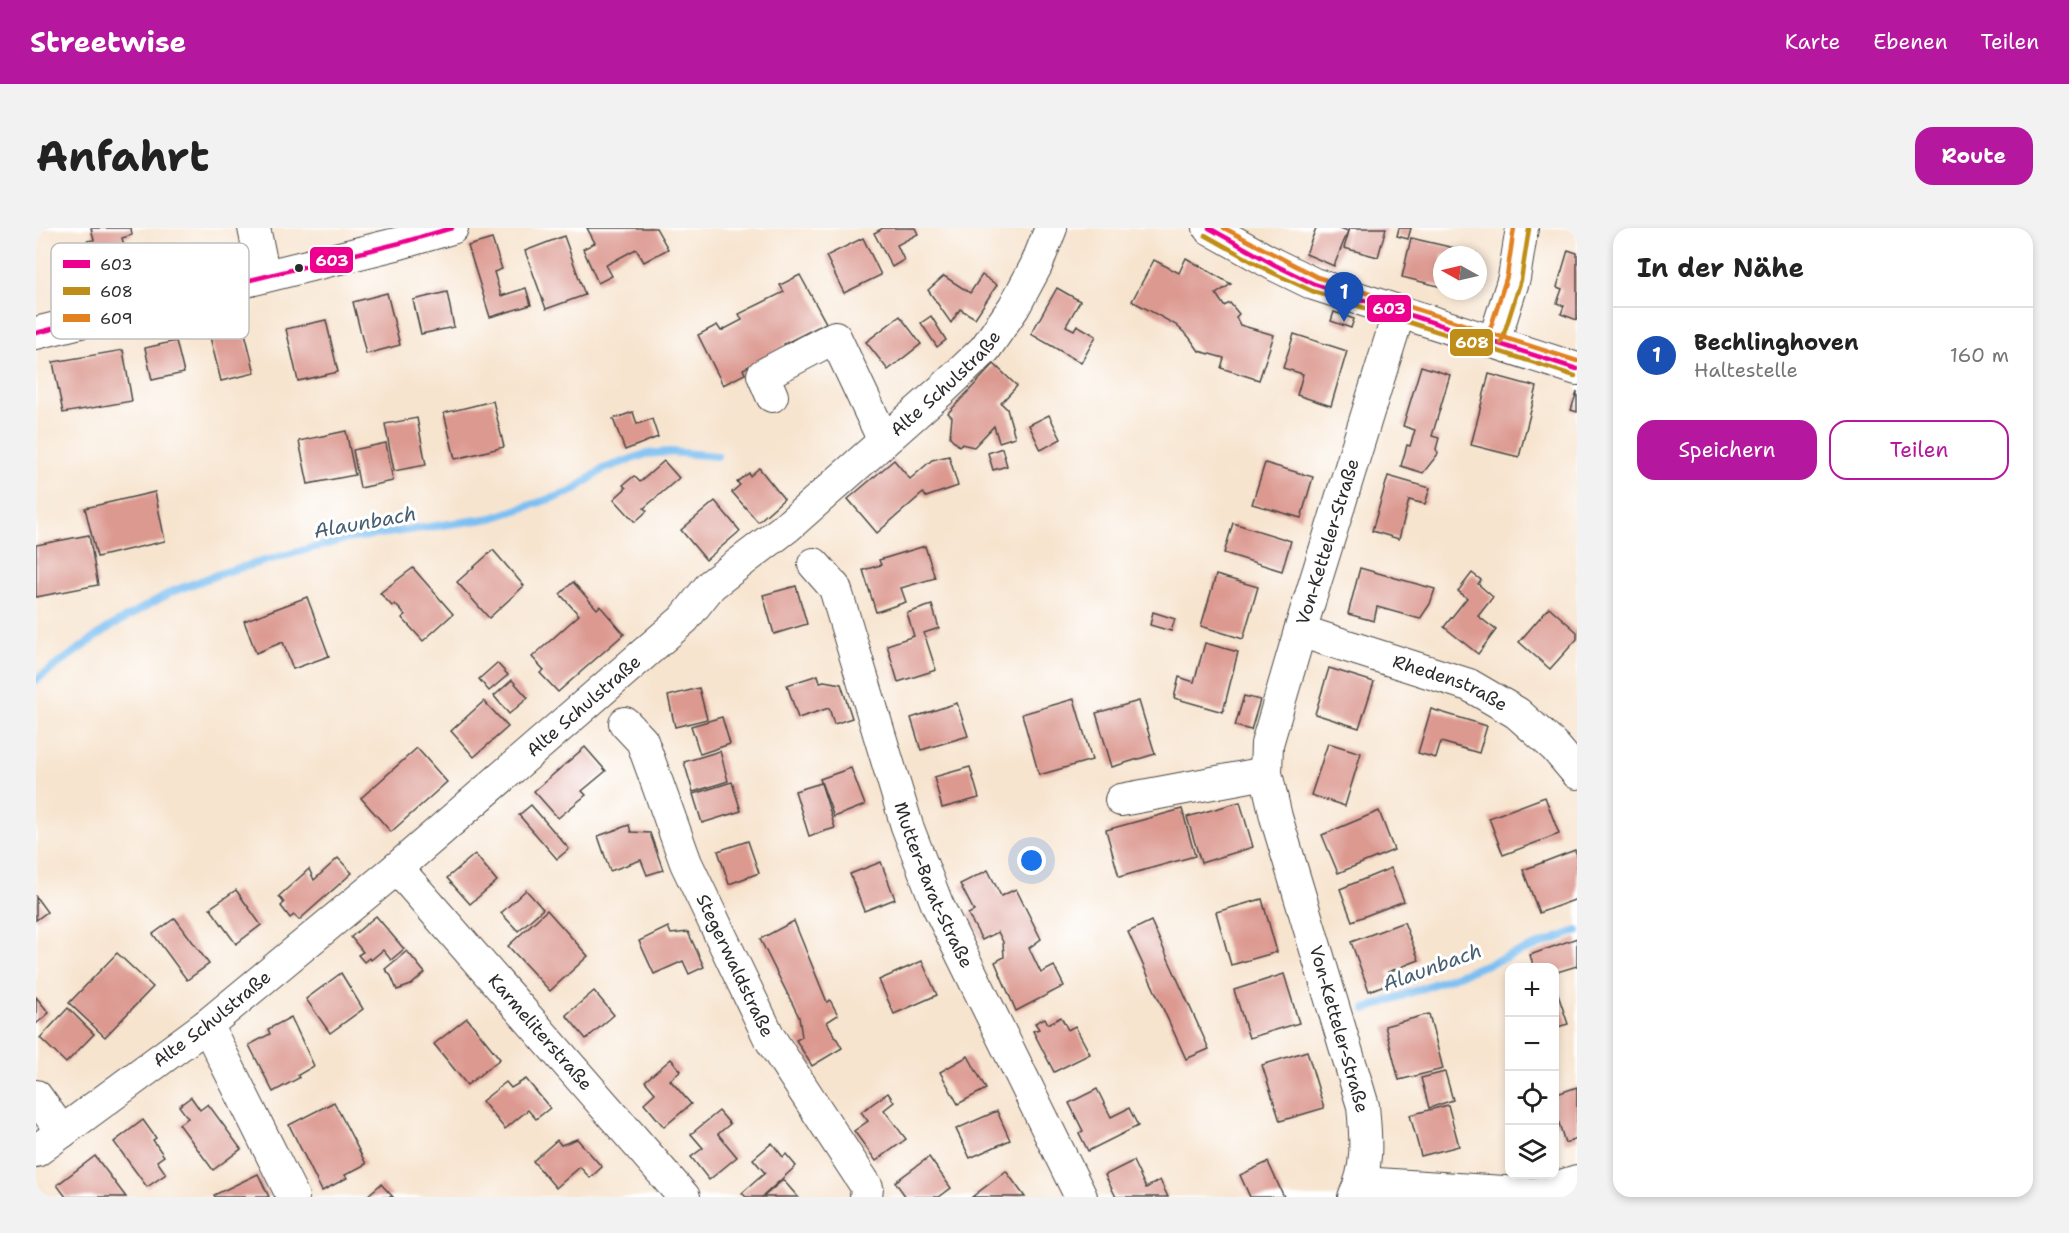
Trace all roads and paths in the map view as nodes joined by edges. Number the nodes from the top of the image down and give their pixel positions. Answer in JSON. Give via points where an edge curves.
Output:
{"nodes":[{"id":1,"x":254,"y":228,"type":"edge"},
{"id":2,"x":452,"y":228,"type":"edge"},
{"id":3,"x":1051,"y":228,"type":"edge"},
{"id":4,"x":1209,"y":228,"type":"edge"},
{"id":5,"x":1522,"y":228,"type":"edge"},
{"id":6,"x":264,"y":276,"type":"junction"},
{"id":7,"x":249,"y":280,"type":"edge"},
{"id":8,"x":1399,"y":312,"type":"junction"},
{"id":9,"x":51,"y":329,"type":"edge"},
{"id":10,"x":36,"y":333,"type":"edge"},
{"id":11,"x":1494,"y":341,"type":"junction"},
{"id":12,"x":1577,"y":369,"type":"edge"},
{"id":13,"x":772,"y":396,"type":"dead end"},
{"id":14,"x":884,"y":441,"type":"junction"},
{"id":15,"x":813,"y":564,"type":"dead end"},
{"id":16,"x":1300,"y":631,"type":"junction"},
{"id":17,"x":625,"y":723,"type":"dead end"},
{"id":18,"x":1266,"y":773,"type":"junction"},
{"id":19,"x":1577,"y":773,"type":"edge"},
{"id":20,"x":1121,"y":800,"type":"dead end"},
{"id":21,"x":397,"y":868,"type":"junction"},
{"id":22,"x":207,"y":1025,"type":"junction"},
{"id":23,"x":36,"y":1096,"type":"edge"},
{"id":24,"x":62,"y":1132,"type":"junction"},
{"id":25,"x":36,"y":1151,"type":"edge"},
{"id":26,"x":1577,"y":1181,"type":"edge"},
{"id":27,"x":1358,"y":1190,"type":"edge"},
{"id":28,"x":293,"y":1197,"type":"edge"},
{"id":29,"x":684,"y":1197,"type":"edge"},
{"id":30,"x":866,"y":1197,"type":"edge"},
{"id":31,"x":1081,"y":1197,"type":"edge"}],
"edges":[{"from":1,"to":6,"type":"street"},
{"from":2,"to":6,"type":"street"},
{"from":3,"to":14,"type":"street","name":"Alte Schulstraße","via":[[1014,307],[985,349]]},
{"from":4,"to":8,"type":"street","via":[[1314,284]]},
{"from":5,"to":11,"type":"street","via":[[1514,278]]},
{"from":6,"to":7,"type":"street"},
{"from":8,"to":11,"type":"street"},
{"from":8,"to":16,"type":"street","name":"Von-Ketteler-Straße"},
{"from":9,"to":10,"type":"street"},
{"from":11,"to":12,"type":"street"},
{"from":13,"to":14,"type":"street","via":[[763,375],[835,338]]},
{"from":14,"to":21,"type":"street","name":"Alte Schulstraße","via":[[787,527],[711,585],[684,620]]},
{"from":15,"to":31,"type":"street","name":"Mutter-Barat-Straße","via":[[835,588],[908,826],[937,904]]},
{"from":16,"to":18,"type":"street","name":"Von-Ketteler-Straße","via":[[1267,744]]},
{"from":16,"to":19,"type":"street","name":"Rhedenstraße","via":[[1469,685],[1517,713]]},
{"from":17,"to":30,"type":"street","name":"Stegerwaldstraße","via":[[642,741],[686,863],[769,1037],[867,1187]]},
{"from":18,"to":20,"type":"street"},
{"from":18,"to":27,"type":"street","name":"Von-Ketteler-Straße","via":[[1363,1106],[1367,1148]]},
{"from":21,"to":22,"type":"street","name":"Alte Schulstraße"},
{"from":21,"to":29,"type":"street","name":"Karmeliterstraße"},
{"from":22,"to":24,"type":"street","name":"Alte Schulstraße"},
{"from":22,"to":28,"type":"street"},
{"from":23,"to":24,"type":"street"},
{"from":24,"to":25,"type":"street","name":"Alte Schulstraße"},
{"from":26,"to":27,"type":"street","name":"Von-Ketteler-Straße","via":[[1536,1194]]}]}
